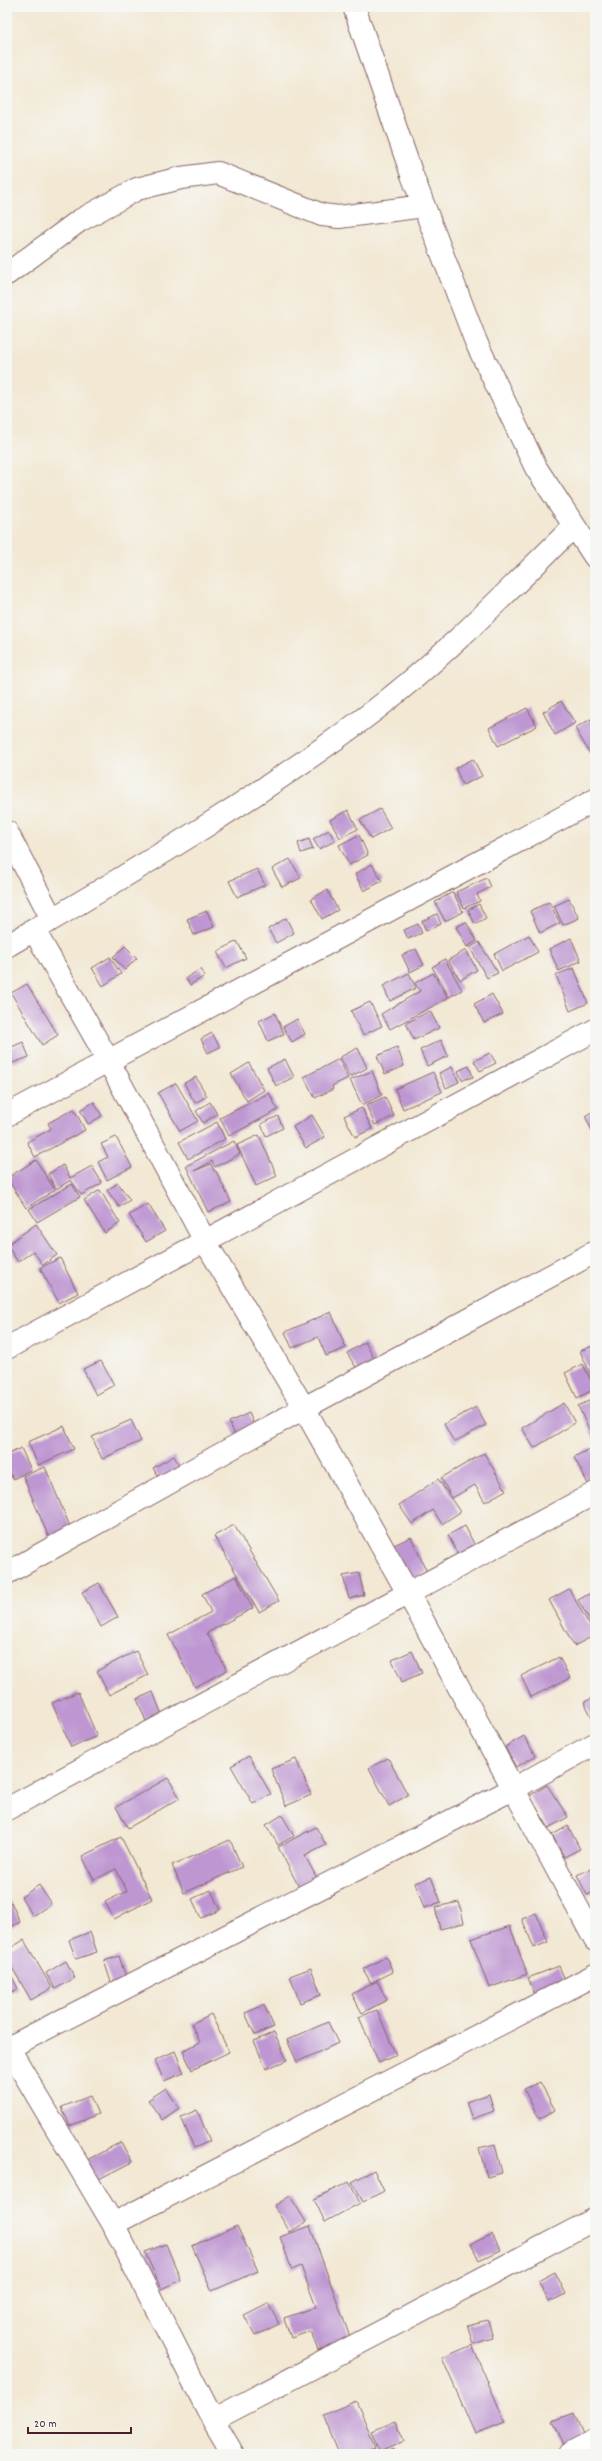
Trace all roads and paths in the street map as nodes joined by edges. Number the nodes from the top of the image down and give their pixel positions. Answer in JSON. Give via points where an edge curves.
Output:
{"nodes":[{"id":1,"x":354,"y":7,"type":"edge"},
{"id":2,"x":424,"y":206,"type":"junction"},
{"id":3,"x":7,"y":274,"type":"edge"},
{"id":4,"x":573,"y":527,"type":"junction"},
{"id":5,"x":595,"y":557,"type":"edge"},
{"id":6,"x":595,"y":800,"type":"edge"},
{"id":7,"x":7,"y":832,"type":"edge"},
{"id":8,"x":43,"y":925,"type":"junction"},
{"id":9,"x":7,"y":946,"type":"edge"},
{"id":10,"x":595,"y":1030,"type":"edge"},
{"id":11,"x":108,"y":1060,"type":"junction"},
{"id":12,"x":7,"y":1115,"type":"edge"},
{"id":13,"x":205,"y":1240,"type":"junction"},
{"id":14,"x":595,"y":1252,"type":"edge"},
{"id":15,"x":7,"y":1348,"type":"edge"},
{"id":16,"x":304,"y":1408,"type":"junction"},
{"id":17,"x":595,"y":1493,"type":"edge"},
{"id":18,"x":7,"y":1573,"type":"edge"},
{"id":19,"x":408,"y":1593,"type":"junction"},
{"id":20,"x":595,"y":1744,"type":"edge"},
{"id":21,"x":513,"y":1789,"type":"junction"},
{"id":22,"x":7,"y":1809,"type":"edge"},
{"id":23,"x":595,"y":1940,"type":"edge"},
{"id":24,"x":595,"y":1975,"type":"edge"},
{"id":25,"x":8,"y":2046,"type":"edge"},
{"id":26,"x":595,"y":2219,"type":"edge"},
{"id":27,"x":113,"y":2224,"type":"junction"},
{"id":28,"x":213,"y":2420,"type":"junction"},
{"id":29,"x":595,"y":2440,"type":"edge"},
{"id":30,"x":233,"y":2454,"type":"edge"},
{"id":31,"x":569,"y":2454,"type":"edge"}],
"edges":[{"from":1,"to":2,"type":"street"},
{"from":2,"to":3,"type":"street","via":[[339,217],[322,215],[218,174],[181,178],[137,189],[79,221]]},
{"from":2,"to":4,"type":"street","via":[[476,342],[536,468]]},
{"from":4,"to":5,"type":"street"},
{"from":4,"to":8,"type":"street","via":[[469,629],[376,709],[283,777]]},
{"from":6,"to":11,"type":"street"},
{"from":7,"to":8,"type":"street"},
{"from":8,"to":9,"type":"street"},
{"from":8,"to":11,"type":"street"},
{"from":10,"to":13,"type":"street"},
{"from":11,"to":12,"type":"street"},
{"from":11,"to":13,"type":"street"},
{"from":13,"to":15,"type":"street"},
{"from":13,"to":16,"type":"street"},
{"from":14,"to":16,"type":"street"},
{"from":16,"to":18,"type":"street"},
{"from":16,"to":19,"type":"street"},
{"from":17,"to":19,"type":"street"},
{"from":19,"to":21,"type":"street"},
{"from":19,"to":22,"type":"street"},
{"from":20,"to":21,"type":"street"},
{"from":21,"to":23,"type":"street"},
{"from":21,"to":25,"type":"street"},
{"from":24,"to":27,"type":"street"},
{"from":25,"to":27,"type":"street"},
{"from":26,"to":28,"type":"street"},
{"from":27,"to":28,"type":"street"},
{"from":28,"to":30,"type":"street"},
{"from":29,"to":31,"type":"street"}]}
